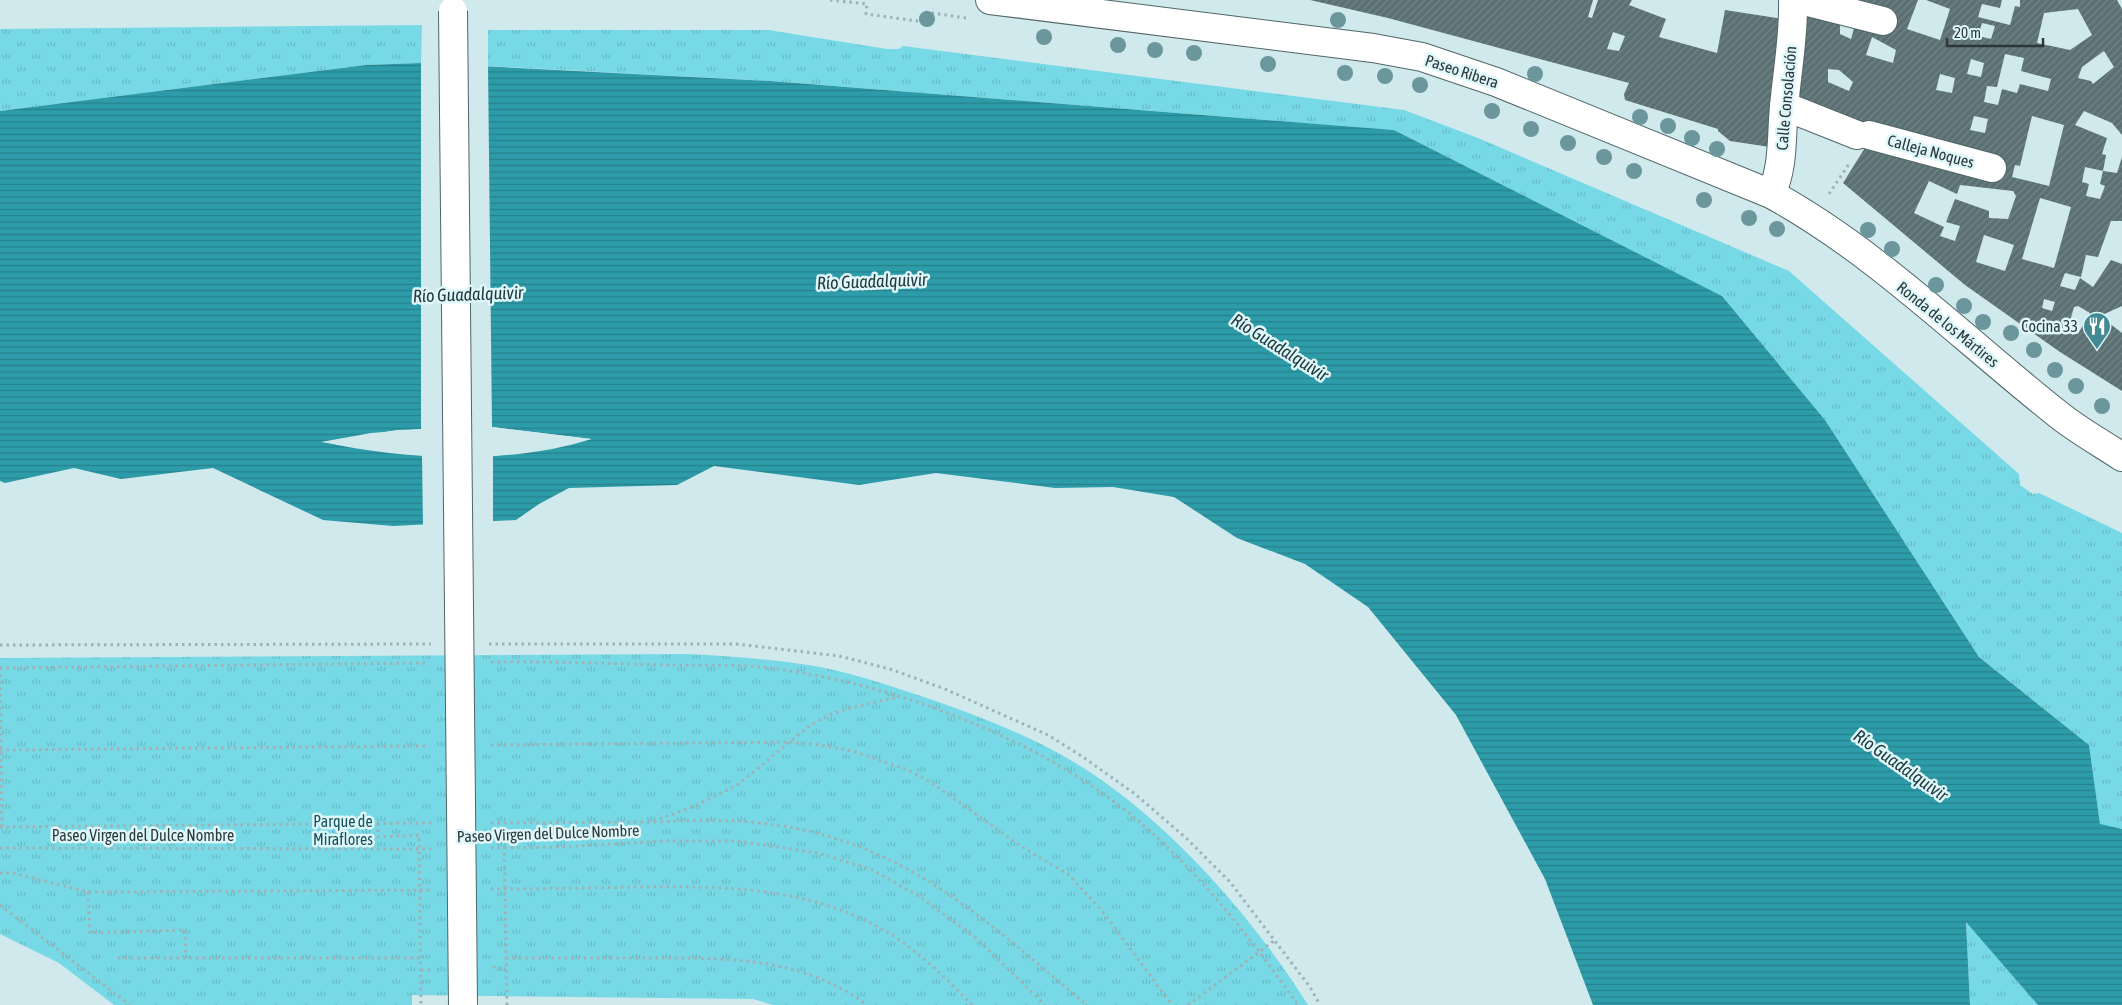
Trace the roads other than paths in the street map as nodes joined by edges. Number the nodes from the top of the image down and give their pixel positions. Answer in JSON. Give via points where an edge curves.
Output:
{"nodes":[{"id":1,"x":1794,"y":0,"type":"edge"},
{"id":2,"x":1800,"y":0,"type":"edge"},
{"id":3,"x":990,"y":5,"type":"edge"},
{"id":4,"x":453,"y":6,"type":"edge"},
{"id":5,"x":1135,"y":8,"type":"edge"},
{"id":6,"x":1883,"y":22,"type":"dead end"},
{"id":7,"x":1784,"y":106,"type":"junction"},
{"id":8,"x":1992,"y":168,"type":"dead end"},
{"id":9,"x":1771,"y":194,"type":"junction"},
{"id":10,"x":2122,"y":457,"type":"edge"},
{"id":11,"x":463,"y":1005,"type":"edge"}],
"edges":[{"from":1,"to":7,"type":"street","name":"Calle Consolación"},
{"from":2,"to":6,"type":"street"},
{"from":3,"to":5,"type":"street","name":"Paseo Ribera"},
{"from":4,"to":11,"type":"street","bridge":true},
{"from":5,"to":9,"type":"street","name":"Paseo Ribera","via":[[1422,57],[1496,82]]},
{"from":7,"to":8,"type":"street","name":"Calleja Noques","via":[[1863,135]]},
{"from":7,"to":9,"type":"street","name":"Calle Consolación","via":[[1779,178]]},
{"from":9,"to":10,"type":"street","name":"Ronda de los Mártires","via":[[1813,217],[2061,417]]}]}
